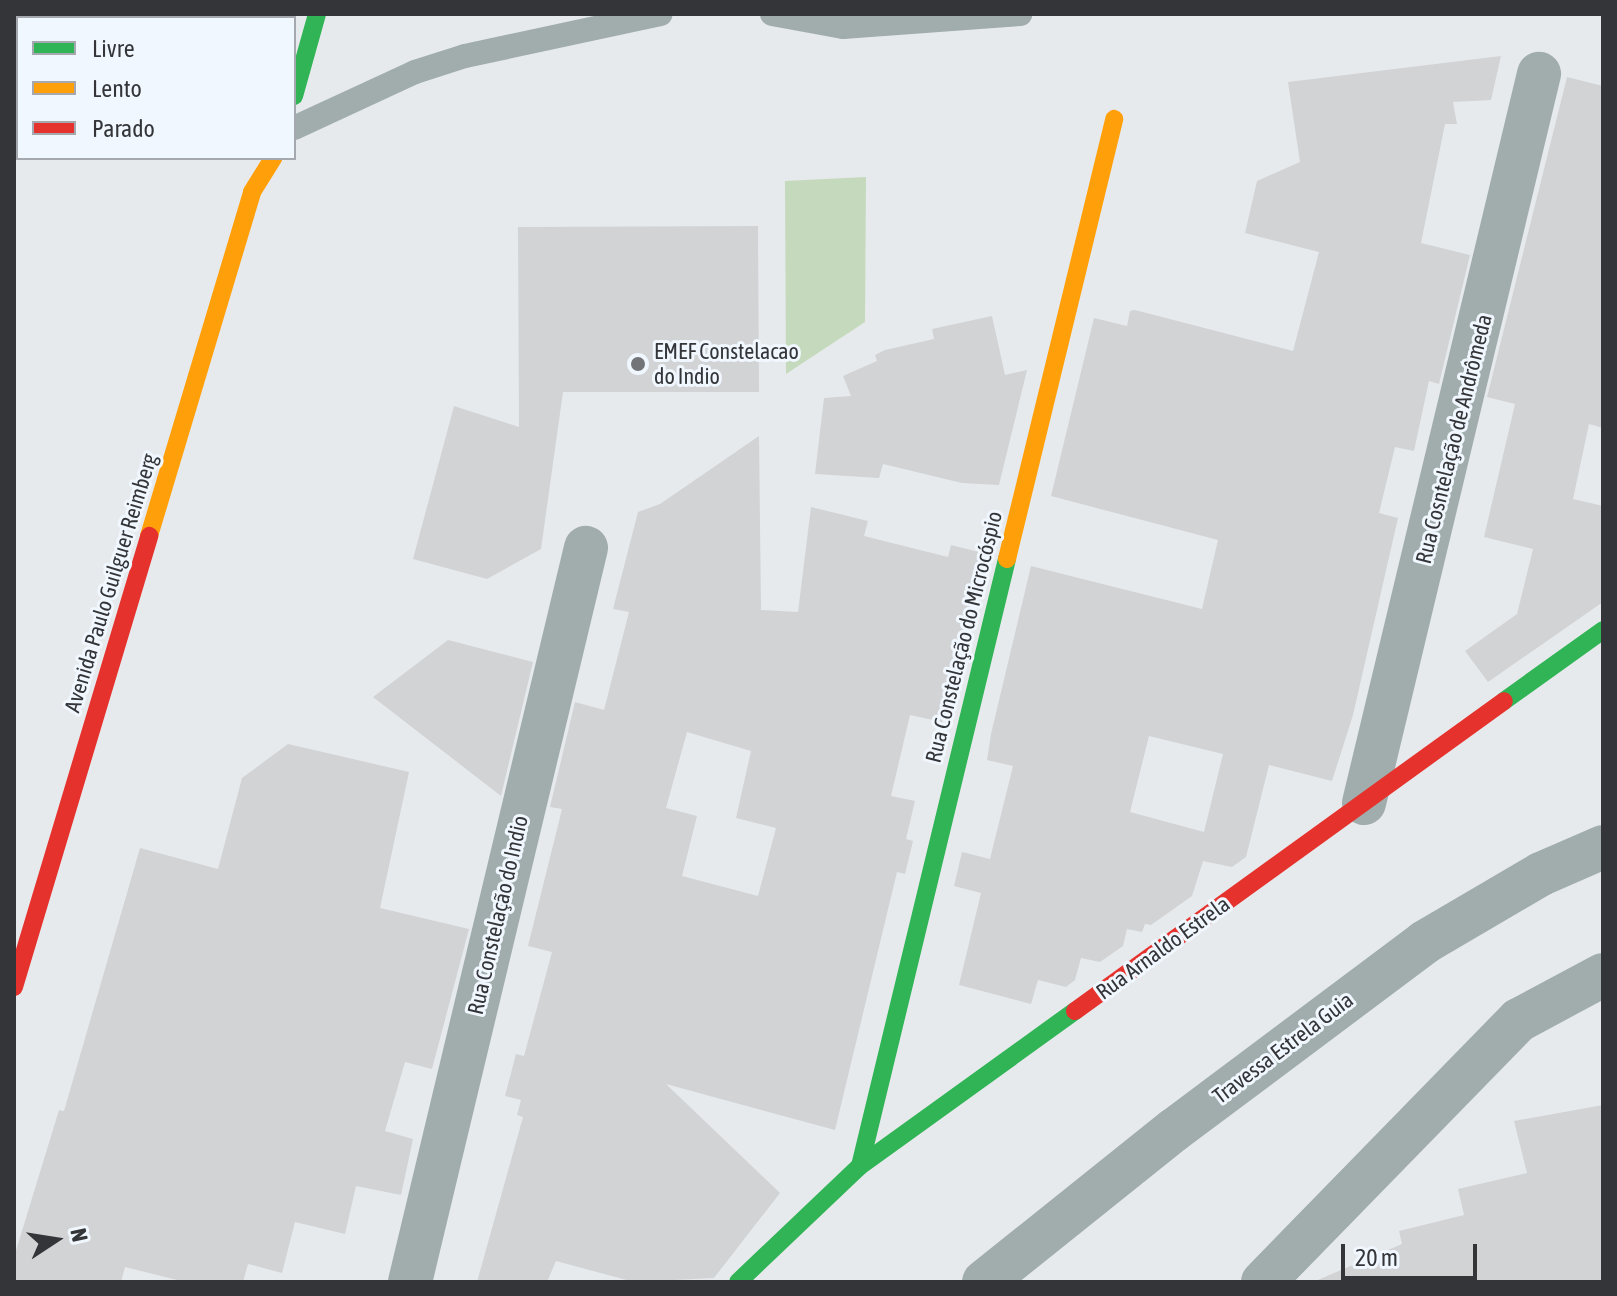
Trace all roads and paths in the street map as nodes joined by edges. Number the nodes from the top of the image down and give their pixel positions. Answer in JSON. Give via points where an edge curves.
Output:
{"nodes":[{"id":1,"x":317,"y":14,"type":"edge"},
{"id":2,"x":661,"y":14,"type":"edge"},
{"id":3,"x":772,"y":14,"type":"edge"},
{"id":4,"x":1021,"y":14,"type":"edge"},
{"id":5,"x":1539,"y":74,"type":"dead end"},
{"id":6,"x":296,"y":89,"type":"edge"},
{"id":7,"x":1114,"y":119,"type":"dead end"},
{"id":8,"x":296,"y":127,"type":"edge"},
{"id":9,"x":249,"y":160,"type":"edge"},
{"id":10,"x":272,"y":160,"type":"edge"},
{"id":11,"x":252,"y":192,"type":"junction"},
{"id":12,"x":586,"y":548,"type":"dead end"},
{"id":13,"x":1603,"y":630,"type":"edge"},
{"id":14,"x":1364,"y":803,"type":"junction"},
{"id":15,"x":1603,"y":847,"type":"edge"},
{"id":16,"x":1603,"y":975,"type":"edge"},
{"id":17,"x":14,"y":987,"type":"edge"},
{"id":18,"x":860,"y":1166,"type":"junction"},
{"id":19,"x":410,"y":1282,"type":"edge"},
{"id":20,"x":738,"y":1282,"type":"edge"},
{"id":21,"x":984,"y":1282,"type":"edge"},
{"id":22,"x":1263,"y":1282,"type":"edge"}],
"edges":[{"from":1,"to":6,"type":"street"},
{"from":2,"to":8,"type":"lane","via":[[465,56],[415,72]]},
{"from":3,"to":4,"type":"lane","via":[[843,27]]},
{"from":5,"to":14,"type":"street","name":"Rua Cosntelação de Andrômeda"},
{"from":7,"to":18,"type":"street","name":"Rua Constelação do Microcóspio"},
{"from":9,"to":11,"type":"street","name":"Avenida Paulo Guilguer Reimberg"},
{"from":10,"to":11,"type":"street","name":"Avenida Paulo Guilguer Reimberg"},
{"from":11,"to":17,"type":"street","name":"Avenida Paulo Guilguer Reimberg"},
{"from":12,"to":19,"type":"street","name":"Rua Constelação do Indio"},
{"from":13,"to":14,"type":"street","name":"Rua Arnaldo Estrela"},
{"from":14,"to":18,"type":"street","name":"Rua Arnaldo Estrela"},
{"from":15,"to":21,"type":"street","name":"Travessa Estrela Guia","via":[[1541,874],[1425,942],[1174,1130]]},
{"from":16,"to":22,"type":"street","via":[[1519,1020]]},
{"from":18,"to":20,"type":"street","name":"Rua Arnaldo Estrela"}]}
